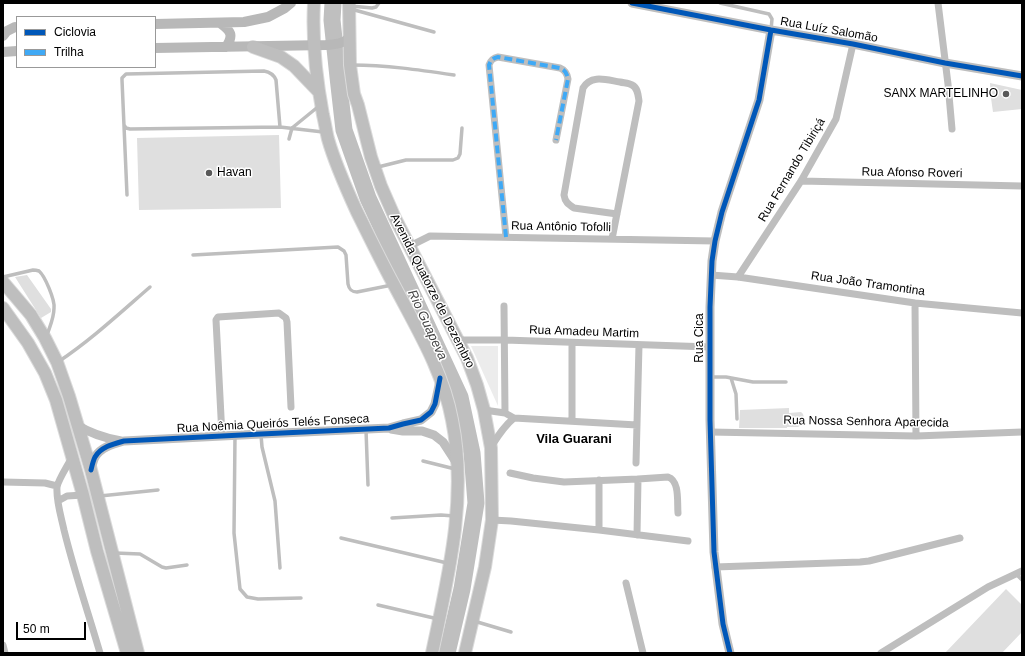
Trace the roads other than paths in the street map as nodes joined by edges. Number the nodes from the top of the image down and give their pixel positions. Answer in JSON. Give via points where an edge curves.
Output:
{"nodes":[{"id":1,"x":291,"y":3,"type":"edge"},
{"id":2,"x":314,"y":3,"type":"edge"},
{"id":3,"x":379,"y":3,"type":"edge"},
{"id":4,"x":632,"y":3,"type":"edge"},
{"id":5,"x":720,"y":3,"type":"edge"},
{"id":6,"x":938,"y":3,"type":"edge"},
{"id":7,"x":348,"y":6,"type":"edge"},
{"id":8,"x":220,"y":23,"type":"junction"},
{"id":9,"x":156,"y":24,"type":"edge"},
{"id":10,"x":16,"y":27,"type":"edge"},
{"id":11,"x":3,"y":28,"type":"edge"},
{"id":12,"x":771,"y":30,"type":"junction"},
{"id":13,"x":434,"y":32,"type":"dead end"},
{"id":14,"x":3,"y":36,"type":"edge"},
{"id":15,"x":345,"y":41,"type":"junction"},
{"id":16,"x":853,"y":44,"type":"junction"},
{"id":17,"x":320,"y":45,"type":"junction"},
{"id":18,"x":226,"y":47,"type":"junction"},
{"id":19,"x":253,"y":47,"type":"junction"},
{"id":20,"x":156,"y":48,"type":"edge"},
{"id":21,"x":16,"y":51,"type":"edge"},
{"id":22,"x":3,"y":52,"type":"edge"},
{"id":23,"x":945,"y":63,"type":"junction"},
{"id":24,"x":350,"y":65,"type":"junction"},
{"id":25,"x":454,"y":75,"type":"dead end"},
{"id":26,"x":1022,"y":76,"type":"edge"},
{"id":27,"x":319,"y":92,"type":"junction"},
{"id":28,"x":321,"y":104,"type":"junction"},
{"id":29,"x":124,"y":125,"type":"junction"},
{"id":30,"x":280,"y":127,"type":"junction"},
{"id":31,"x":292,"y":128,"type":"junction"},
{"id":32,"x":462,"y":128,"type":"dead end"},
{"id":33,"x":952,"y":129,"type":"dead end"},
{"id":34,"x":327,"y":133,"type":"junction"},
{"id":35,"x":289,"y":139,"type":"dead end"},
{"id":36,"x":556,"y":140,"type":"dead end"},
{"id":37,"x":374,"y":167,"type":"junction"},
{"id":38,"x":801,"y":181,"type":"junction"},
{"id":39,"x":1022,"y":186,"type":"edge"},
{"id":40,"x":127,"y":195,"type":"dead end"},
{"id":41,"x":617,"y":214,"type":"junction"},
{"id":42,"x":506,"y":237,"type":"junction"},
{"id":43,"x":612,"y":239,"type":"junction"},
{"id":44,"x":715,"y":241,"type":"junction"},
{"id":45,"x":410,"y":246,"type":"junction"},
{"id":46,"x":193,"y":255,"type":"dead end"},
{"id":47,"x":712,"y":275,"type":"junction"},
{"id":48,"x":3,"y":277,"type":"edge"},
{"id":49,"x":738,"y":277,"type":"junction"},
{"id":50,"x":3,"y":282,"type":"edge"},
{"id":51,"x":394,"y":285,"type":"junction"},
{"id":52,"x":150,"y":287,"type":"dead end"},
{"id":53,"x":915,"y":303,"type":"junction"},
{"id":54,"x":504,"y":306,"type":"dead end"},
{"id":55,"x":3,"y":308,"type":"edge"},
{"id":56,"x":1022,"y":313,"type":"edge"},
{"id":57,"x":45,"y":338,"type":"junction"},
{"id":58,"x":458,"y":340,"type":"junction"},
{"id":59,"x":505,"y":340,"type":"junction"},
{"id":60,"x":572,"y":343,"type":"junction"},
{"id":61,"x":638,"y":345,"type":"junction"},
{"id":62,"x":710,"y":347,"type":"junction"},
{"id":63,"x":57,"y":362,"type":"junction"},
{"id":64,"x":710,"y":377,"type":"junction"},
{"id":65,"x":440,"y":378,"type":"junction"},
{"id":66,"x":731,"y":378,"type":"junction"},
{"id":67,"x":786,"y":382,"type":"dead end"},
{"id":68,"x":291,"y":407,"type":"dead end"},
{"id":69,"x":484,"y":410,"type":"junction"},
{"id":70,"x":505,"y":413,"type":"junction"},
{"id":71,"x":514,"y":418,"type":"junction"},
{"id":72,"x":737,"y":419,"type":"dead end"},
{"id":73,"x":572,"y":421,"type":"junction"},
{"id":74,"x":77,"y":425,"type":"junction"},
{"id":75,"x":637,"y":425,"type":"junction"},
{"id":76,"x":389,"y":428,"type":"junction"},
{"id":77,"x":366,"y":430,"type":"junction"},
{"id":78,"x":710,"y":432,"type":"junction"},
{"id":79,"x":1022,"y":432,"type":"edge"},
{"id":80,"x":261,"y":434,"type":"junction"},
{"id":81,"x":235,"y":435,"type":"junction"},
{"id":82,"x":222,"y":436,"type":"junction"},
{"id":83,"x":916,"y":436,"type":"junction"},
{"id":84,"x":124,"y":441,"type":"junction"},
{"id":85,"x":491,"y":448,"type":"junction"},
{"id":86,"x":72,"y":457,"type":"junction"},
{"id":87,"x":423,"y":461,"type":"dead end"},
{"id":88,"x":636,"y":463,"type":"dead end"},
{"id":89,"x":458,"y":468,"type":"junction"},
{"id":90,"x":91,"y":470,"type":"junction"},
{"id":91,"x":510,"y":473,"type":"dead end"},
{"id":92,"x":638,"y":479,"type":"junction"},
{"id":93,"x":599,"y":480,"type":"junction"},
{"id":94,"x":3,"y":482,"type":"edge"},
{"id":95,"x":368,"y":485,"type":"dead end"},
{"id":96,"x":57,"y":486,"type":"junction"},
{"id":97,"x":158,"y":490,"type":"dead end"},
{"id":98,"x":83,"y":496,"type":"junction"},
{"id":99,"x":97,"y":497,"type":"junction"},
{"id":100,"x":58,"y":501,"type":"junction"},
{"id":101,"x":678,"y":513,"type":"dead end"},
{"id":102,"x":457,"y":516,"type":"junction"},
{"id":103,"x":392,"y":518,"type":"dead end"},
{"id":104,"x":492,"y":520,"type":"junction"},
{"id":105,"x":599,"y":530,"type":"junction"},
{"id":106,"x":637,"y":535,"type":"junction"},
{"id":107,"x":341,"y":538,"type":"dead end"},
{"id":108,"x":960,"y":538,"type":"dead end"},
{"id":109,"x":688,"y":541,"type":"dead end"},
{"id":110,"x":112,"y":552,"type":"junction"},
{"id":111,"x":450,"y":564,"type":"junction"},
{"id":112,"x":187,"y":565,"type":"dead end"},
{"id":113,"x":715,"y":567,"type":"junction"},
{"id":114,"x":280,"y":568,"type":"dead end"},
{"id":115,"x":1019,"y":572,"type":"edge"},
{"id":116,"x":1022,"y":580,"type":"edge"},
{"id":117,"x":626,"y":583,"type":"dead end"},
{"id":118,"x":301,"y":598,"type":"dead end"},
{"id":119,"x":378,"y":605,"type":"dead end"},
{"id":120,"x":439,"y":619,"type":"junction"},
{"id":121,"x":473,"y":621,"type":"junction"},
{"id":122,"x":511,"y":632,"type":"dead end"},
{"id":123,"x":3,"y":645,"type":"edge"},
{"id":124,"x":728,"y":652,"type":"edge"},
{"id":125,"x":885,"y":652,"type":"edge"},
{"id":126,"x":5,"y":653,"type":"edge"},
{"id":127,"x":100,"y":653,"type":"edge"},
{"id":128,"x":127,"y":653,"type":"edge"},
{"id":129,"x":138,"y":653,"type":"edge"},
{"id":130,"x":432,"y":653,"type":"edge"},
{"id":131,"x":465,"y":653,"type":"edge"},
{"id":132,"x":644,"y":653,"type":"edge"}],
"edges":[{"from":1,"to":8,"type":"main road","via":[[268,17]]},
{"from":2,"to":17,"type":"main road","via":[[313,22]]},
{"from":3,"to":7,"type":"lane","via":[[372,8]]},
{"from":4,"to":12,"type":"street","name":"Rua Luíz Salomão"},
{"from":5,"to":12,"type":"lane","via":[[769,14],[772,19]]},
{"from":6,"to":23,"type":"street"},
{"from":7,"to":13,"type":"lane"},
{"from":7,"to":15,"type":"main road","name":"Avenida Quatorze de Dezembro"},
{"from":8,"to":9,"type":"main road"},
{"from":8,"to":18,"type":"main road","via":[[231,35]]},
{"from":10,"to":11,"type":"main road"},
{"from":10,"to":14,"type":"main road"},
{"from":12,"to":16,"type":"street","name":"Rua Luíz Salomão"},
{"from":12,"to":44,"type":"street","name":"Rua Cica","via":[[759,100],[729,189]]},
{"from":15,"to":17,"type":"main road"},
{"from":15,"to":24,"type":"main road","name":"Avenida Quatorze de Dezembro"},
{"from":16,"to":23,"type":"street","name":"Rua Luíz Salomão"},
{"from":16,"to":38,"type":"street","name":"Rua Fernando Tibiriçá","via":[[836,119]]},
{"from":17,"to":19,"type":"main road"},
{"from":17,"to":27,"type":"main road","via":[[316,67]]},
{"from":18,"to":19,"type":"main road"},
{"from":18,"to":20,"type":"main road"},
{"from":19,"to":27,"type":"main road","via":[[281,57],[294,66]]},
{"from":21,"to":22,"type":"main road"},
{"from":23,"to":26,"type":"street","name":"Rua Luíz Salomão"},
{"from":23,"to":33,"type":"street"},
{"from":24,"to":25,"type":"lane","via":[[371,65]]},
{"from":24,"to":37,"type":"main road","name":"Avenida Quatorze de Dezembro","via":[[354,94]]},
{"from":27,"to":28,"type":"main road"},
{"from":28,"to":31,"type":"lane"},
{"from":28,"to":34,"type":"main road"},
{"from":29,"to":30,"type":"lane","via":[[130,129]]},
{"from":29,"to":30,"type":"lane","via":[[122,78],[126,74],[264,70],[270,72],[276,80]]},
{"from":29,"to":40,"type":"lane"},
{"from":30,"to":31,"type":"lane"},
{"from":31,"to":34,"type":"lane"},
{"from":31,"to":35,"type":"lane"},
{"from":32,"to":37,"type":"lane","via":[[458,158],[406,160]]},
{"from":34,"to":51,"type":"main road","via":[[339,172]]},
{"from":36,"to":42,"type":"street","via":[[568,79],[564,70],[494,58],[489,65]]},
{"from":37,"to":45,"type":"main road","name":"Avenida Quatorze de Dezembro","via":[[395,218]]},
{"from":38,"to":39,"type":"street","name":"Rua Afonso Roveri"},
{"from":38,"to":49,"type":"street","name":"Rua Fernando Tibiriçá"},
{"from":41,"to":41,"type":"street","via":[[639,101],[637,89],[632,84],[598,78],[586,82],[583,88],[564,195],[565,201],[574,208]]},
{"from":41,"to":43,"type":"street"},
{"from":42,"to":43,"type":"street","name":"Rua Antônio Tofolli"},
{"from":42,"to":45,"type":"street","name":"Rua Antônio Tofolli","via":[[430,236]]},
{"from":43,"to":44,"type":"street","name":"Rua Antônio Tofolli"},
{"from":44,"to":47,"type":"street","name":"Rua Cica"},
{"from":45,"to":58,"type":"main road","name":"Avenida Quatorze de Dezembro"},
{"from":46,"to":51,"type":"lane","via":[[338,247],[346,255],[348,288],[352,291]]},
{"from":47,"to":49,"type":"street","name":"Rua João Tramontina"},
{"from":47,"to":62,"type":"street","name":"Rua Cica"},
{"from":48,"to":57,"type":"lane","via":[[33,270],[41,273],[52,294],[55,307]]},
{"from":49,"to":53,"type":"street","name":"Rua João Tramontina"},
{"from":50,"to":57,"type":"main road"},
{"from":51,"to":65,"type":"main road"},
{"from":52,"to":63,"type":"lane","via":[[119,315]]},
{"from":53,"to":56,"type":"street","name":"Rua João Tramontina"},
{"from":53,"to":83,"type":"street"},
{"from":54,"to":59,"type":"street"},
{"from":55,"to":86,"type":"main road","via":[[28,343],[44,373],[56,400]]},
{"from":57,"to":63,"type":"main road"},
{"from":58,"to":59,"type":"street","name":"Rua Amadeu Martim"},
{"from":58,"to":69,"type":"main road","name":"Avenida Quatorze de Dezembro","via":[[478,385]]},
{"from":59,"to":60,"type":"street","name":"Rua Amadeu Martim"},
{"from":59,"to":70,"type":"street"},
{"from":60,"to":61,"type":"street","name":"Rua Amadeu Martim"},
{"from":60,"to":73,"type":"street"},
{"from":61,"to":62,"type":"street","name":"Rua Amadeu Martim"},
{"from":61,"to":75,"type":"street"},
{"from":62,"to":64,"type":"street","name":"Rua Cica"},
{"from":63,"to":74,"type":"main road"},
{"from":64,"to":66,"type":"lane"},
{"from":64,"to":78,"type":"street","name":"Rua Cica"},
{"from":65,"to":76,"type":"street","name":"Rua Noêmia Queirós Telés Fonseca","via":[[431,412],[421,420]]},
{"from":65,"to":89,"type":"main road","via":[[456,436]]},
{"from":66,"to":67,"type":"lane","via":[[752,382]]},
{"from":66,"to":72,"type":"lane","via":[[736,394]]},
{"from":68,"to":82,"type":"street","via":[[286,318],[279,313],[218,317],[216,320]]},
{"from":69,"to":70,"type":"street"},
{"from":69,"to":85,"type":"main road","name":"Avenida Quatorze de Dezembro"},
{"from":70,"to":71,"type":"street"},
{"from":71,"to":73,"type":"street"},
{"from":71,"to":85,"type":"street","via":[[500,432]]},
{"from":73,"to":75,"type":"street"},
{"from":74,"to":84,"type":"street","name":"Rua Noêmia Queirós Telés Fonseca","via":[[95,435]]},
{"from":74,"to":90,"type":"main road"},
{"from":75,"to":88,"type":"street"},
{"from":76,"to":77,"type":"street","name":"Rua Noêmia Queirós Telés Fonseca"},
{"from":76,"to":89,"type":"street","name":"Rua Noêmia Queirós Telés Fonseca","via":[[422,431],[434,435],[443,442]]},
{"from":77,"to":80,"type":"street","name":"Rua Noêmia Queirós Telés Fonseca"},
{"from":77,"to":95,"type":"lane"},
{"from":78,"to":83,"type":"street","name":"Rua Nossa Senhora Aparecida"},
{"from":78,"to":113,"type":"street","name":"Rua Cica"},
{"from":79,"to":83,"type":"street","name":"Rua Nossa Senhora Aparecida"},
{"from":80,"to":81,"type":"street","name":"Rua Noêmia Queirós Telés Fonseca"},
{"from":80,"to":114,"type":"lane","via":[[275,501]]},
{"from":81,"to":82,"type":"street","name":"Rua Noêmia Queirós Telés Fonseca"},
{"from":81,"to":118,"type":"lane","via":[[234,533],[240,588],[247,597],[258,599]]},
{"from":82,"to":84,"type":"street","name":"Rua Noêmia Queirós Telés Fonseca"},
{"from":84,"to":90,"type":"street","name":"Rua Noêmia Queirós Telés Fonseca","via":[[100,451]]},
{"from":85,"to":104,"type":"main road","name":"Avenida Quatorze de Dezembro"},
{"from":86,"to":96,"type":"street"},
{"from":86,"to":98,"type":"main road"},
{"from":87,"to":89,"type":"lane"},
{"from":89,"to":102,"type":"main road"},
{"from":90,"to":99,"type":"main road"},
{"from":91,"to":93,"type":"street","via":[[564,482]]},
{"from":92,"to":93,"type":"street"},
{"from":92,"to":101,"type":"street","via":[[671,478],[676,488]]},
{"from":92,"to":106,"type":"street"},
{"from":93,"to":105,"type":"street"},
{"from":94,"to":96,"type":"street","via":[[45,483]]},
{"from":96,"to":100,"type":"street"},
{"from":97,"to":99,"type":"lane"},
{"from":98,"to":100,"type":"street","via":[[67,496]]},
{"from":98,"to":128,"type":"main road"},
{"from":99,"to":110,"type":"main road"},
{"from":100,"to":127,"type":"street","via":[[72,561]]},
{"from":102,"to":103,"type":"lane"},
{"from":102,"to":111,"type":"main road"},
{"from":104,"to":105,"type":"street"},
{"from":104,"to":121,"type":"main road","name":"Avenida Quatorze de Dezembro"},
{"from":105,"to":106,"type":"street"},
{"from":106,"to":109,"type":"street"},
{"from":107,"to":111,"type":"lane"},
{"from":108,"to":113,"type":"street","via":[[869,561]]},
{"from":110,"to":112,"type":"lane","via":[[140,554],[166,568]]},
{"from":110,"to":129,"type":"main road"},
{"from":111,"to":120,"type":"main road"},
{"from":113,"to":124,"type":"street","name":"Rua Cica"},
{"from":115,"to":116,"type":"lane"},
{"from":115,"to":125,"type":"street","via":[[988,587]]},
{"from":117,"to":132,"type":"street"},
{"from":119,"to":120,"type":"lane"},
{"from":120,"to":130,"type":"main road"},
{"from":121,"to":122,"type":"lane"},
{"from":121,"to":131,"type":"main road","name":"Avenida Quatorze de Dezembro"},
{"from":123,"to":126,"type":"street"}]}
